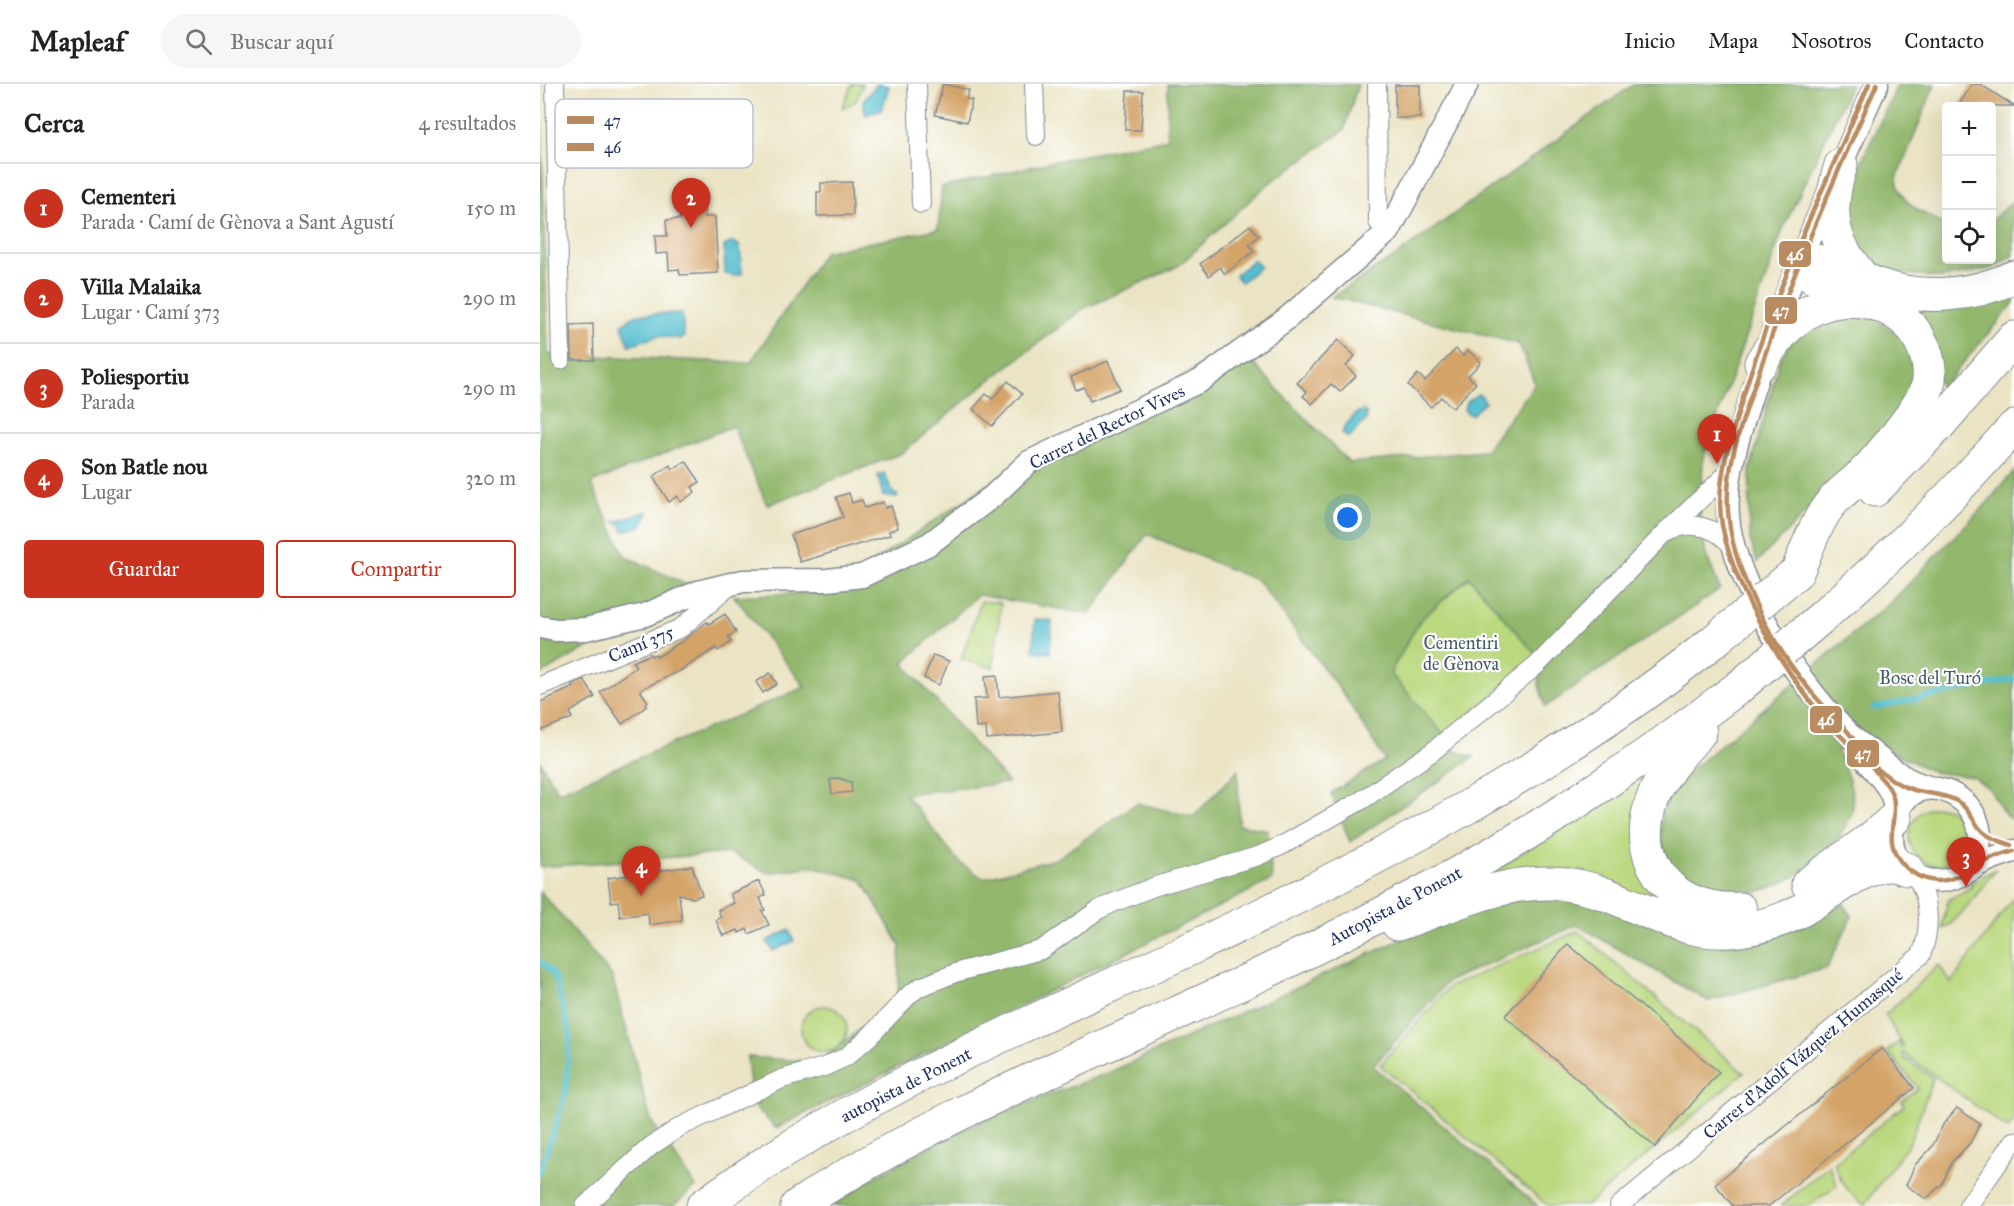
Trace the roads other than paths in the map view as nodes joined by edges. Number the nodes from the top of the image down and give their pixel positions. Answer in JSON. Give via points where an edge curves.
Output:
{"nodes":[{"id":1,"x":555,"y":84,"type":"edge"},
{"id":2,"x":917,"y":84,"type":"edge"},
{"id":3,"x":1035,"y":84,"type":"edge"},
{"id":4,"x":1377,"y":84,"type":"edge"},
{"id":5,"x":1467,"y":84,"type":"edge"},
{"id":6,"x":1877,"y":84,"type":"edge"},
{"id":7,"x":555,"y":99,"type":"edge"},
{"id":8,"x":1036,"y":136,"type":"dead end"},
{"id":9,"x":1840,"y":165,"type":"junction"},
{"id":10,"x":557,"y":168,"type":"edge"},
{"id":11,"x":921,"y":204,"type":"dead end"},
{"id":12,"x":1389,"y":231,"type":"junction"},
{"id":13,"x":1799,"y":261,"type":"junction"},
{"id":14,"x":2014,"y":277,"type":"edge"},
{"id":15,"x":1869,"y":291,"type":"junction"},
{"id":16,"x":2014,"y":338,"type":"edge"},
{"id":17,"x":561,"y":360,"type":"dead end"},
{"id":18,"x":1761,"y":363,"type":"junction"},
{"id":19,"x":2014,"y":427,"type":"edge"},
{"id":20,"x":1732,"y":469,"type":"junction"},
{"id":21,"x":1666,"y":532,"type":"junction"},
{"id":22,"x":1735,"y":550,"type":"junction"},
{"id":23,"x":1797,"y":572,"type":"junction"},
{"id":24,"x":732,"y":584,"type":"junction"},
{"id":25,"x":540,"y":627,"type":"edge"},
{"id":26,"x":540,"y":686,"type":"edge"},
{"id":27,"x":1739,"y":687,"type":"junction"},
{"id":28,"x":1854,"y":739,"type":"junction"},
{"id":29,"x":1938,"y":789,"type":"junction"},
{"id":30,"x":1895,"y":818,"type":"junction"},
{"id":31,"x":1981,"y":818,"type":"junction"},
{"id":32,"x":2014,"y":838,"type":"edge"},
{"id":33,"x":2014,"y":851,"type":"edge"},
{"id":34,"x":1910,"y":872,"type":"junction"},
{"id":35,"x":1962,"y":874,"type":"junction"},
{"id":36,"x":1928,"y":926,"type":"junction"},
{"id":37,"x":1285,"y":962,"type":"junction"},
{"id":38,"x":2014,"y":1142,"type":"edge"},
{"id":39,"x":585,"y":1206,"type":"edge"},
{"id":40,"x":703,"y":1206,"type":"edge"},
{"id":41,"x":797,"y":1206,"type":"edge"},
{"id":42,"x":1619,"y":1206,"type":"edge"},
{"id":43,"x":1968,"y":1206,"type":"edge"}],
"edges":[{"from":1,"to":7,"type":"street"},
{"from":2,"to":11,"type":"street"},
{"from":3,"to":8,"type":"street"},
{"from":4,"to":12,"type":"street","via":[[1378,222]]},
{"from":5,"to":12,"type":"street","name":"Carrer del Rector Vives"},
{"from":6,"to":9,"type":"street"},
{"from":9,"to":13,"type":"street"},
{"from":9,"to":15,"type":"highway","via":[[1833,194],[1834,227],[1846,257]]},
{"from":10,"to":17,"type":"street"},
{"from":12,"to":24,"type":"street","name":"Carrer del Rector Vives","via":[[1285,320],[1200,381],[1029,462],[993,496],[929,544],[862,576]]},
{"from":13,"to":15,"type":"highway","via":[[1815,278]]},
{"from":13,"to":18,"type":"street"},
{"from":14,"to":15,"type":"highway","via":[[1962,292]]},
{"from":15,"to":18,"type":"highway","via":[[1855,300],[1834,302],[1806,313],[1779,336]]},
{"from":15,"to":23,"type":"highway","via":[[1917,334],[1928,361],[1927,388],[1871,466],[1826,509]]},
{"from":16,"to":23,"type":"highway","via":[[1938,426]]},
{"from":18,"to":20,"type":"street"},
{"from":19,"to":27,"type":"highway","bridge":true,"via":[[1867,579]]},
{"from":20,"to":21,"type":"street"},
{"from":20,"to":22,"type":"street","via":[[1728,513]]},
{"from":21,"to":22,"type":"street","via":[[1676,527],[1699,526],[1718,532]]},
{"from":21,"to":39,"type":"street","via":[[1537,665],[1432,752],[1362,800],[1258,856],[1115,902],[1041,950],[951,974],[920,987],[846,1057],[782,1079],[680,1127],[651,1146]]},
{"from":22,"to":28,"type":"street","via":[[1751,591],[1788,658]]},
{"from":23,"to":40,"type":"highway","name":"autopista de Ponent","bridge":true,"via":[[1662,682],[1598,728],[1488,795],[1332,879],[851,1112],[764,1163]]},
{"from":24,"to":25,"type":"street","name":"Carrer del Rector Vives","via":[[698,592],[645,615],[586,629]]},
{"from":24,"to":26,"type":"street","name":"Camí 375","via":[[681,628]]},
{"from":27,"to":30,"type":"highway","via":[[1672,766],[1650,806],[1646,834],[1649,853],[1662,879],[1674,892],[1697,905],[1717,909],[1769,903],[1805,886]]},
{"from":27,"to":37,"type":"highway","name":"Autopista de Ponent","via":[[1645,757],[1538,826],[1436,885]]},
{"from":28,"to":29,"type":"street","via":[[1899,775]]},
{"from":28,"to":30,"type":"street","via":[[1887,785],[1895,804]]},
{"from":29,"to":30,"type":"street","via":[[1911,797]]},
{"from":29,"to":31,"type":"street","via":[[1953,790],[1967,798]]},
{"from":30,"to":34,"type":"street","via":[[1892,842]]},
{"from":31,"to":32,"type":"street","via":[[1995,831]]},
{"from":31,"to":35,"type":"street","via":[[1985,840],[1978,858]]},
{"from":33,"to":35,"type":"street"},
{"from":34,"to":35,"type":"street","via":[[1932,881]]},
{"from":34,"to":36,"type":"street","name":"Carrer d'Adolf Vázquez Humasqué","via":[[1920,882],[1926,898]]},
{"from":34,"to":37,"type":"highway","via":[[1890,865],[1875,868],[1797,913],[1737,930],[1678,924],[1578,886],[1525,884]]},
{"from":35,"to":36,"type":"street","via":[[1939,894]]},
{"from":36,"to":42,"type":"street","name":"Carrer d'Adolf Vázquez Humasqué","via":[[1921,955]]},
{"from":37,"to":41,"type":"highway","name":"Autopista de Ponent","via":[[1026,1082],[890,1150]]},
{"from":38,"to":43,"type":"street"}]}
